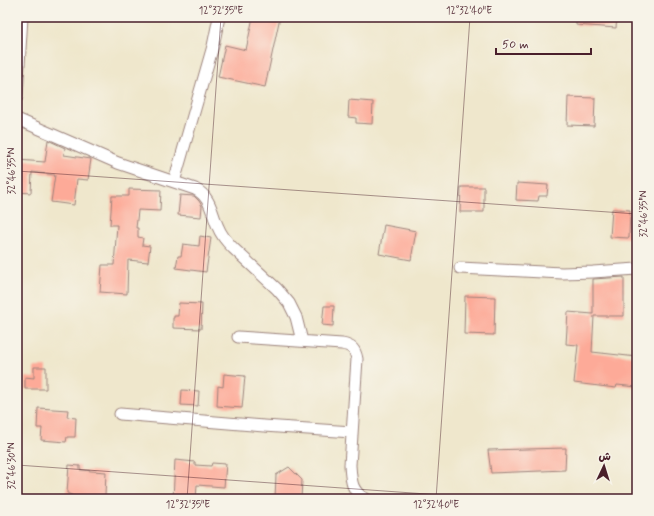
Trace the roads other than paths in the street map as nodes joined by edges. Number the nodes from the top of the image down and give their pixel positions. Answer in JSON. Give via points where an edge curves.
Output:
{"nodes":[{"id":1,"x":22,"y":17,"type":"edge"},
{"id":2,"x":219,"y":17,"type":"edge"},
{"id":3,"x":17,"y":97,"type":"edge"},
{"id":4,"x":17,"y":119,"type":"edge"},
{"id":5,"x":174,"y":182,"type":"junction"},
{"id":6,"x":460,"y":268,"type":"dead end"},
{"id":7,"x":637,"y":269,"type":"edge"},
{"id":8,"x":238,"y":337,"type":"dead end"},
{"id":9,"x":302,"y":341,"type":"junction"},
{"id":10,"x":120,"y":414,"type":"dead end"},
{"id":11,"x":352,"y":432,"type":"junction"},
{"id":12,"x":366,"y":499,"type":"edge"}],
"edges":[{"from":1,"to":3,"type":"street"},
{"from":2,"to":5,"type":"street"},
{"from":4,"to":5,"type":"street","via":[[118,163]]},
{"from":5,"to":9,"type":"street","via":[[196,189],[205,196],[222,236],[277,289],[294,310]]},
{"from":6,"to":7,"type":"street","via":[[562,273]]},
{"from":8,"to":9,"type":"street"},
{"from":9,"to":11,"type":"street","via":[[348,345],[356,354]]},
{"from":10,"to":11,"type":"street"},
{"from":11,"to":12,"type":"street","via":[[352,482],[355,490]]}]}
